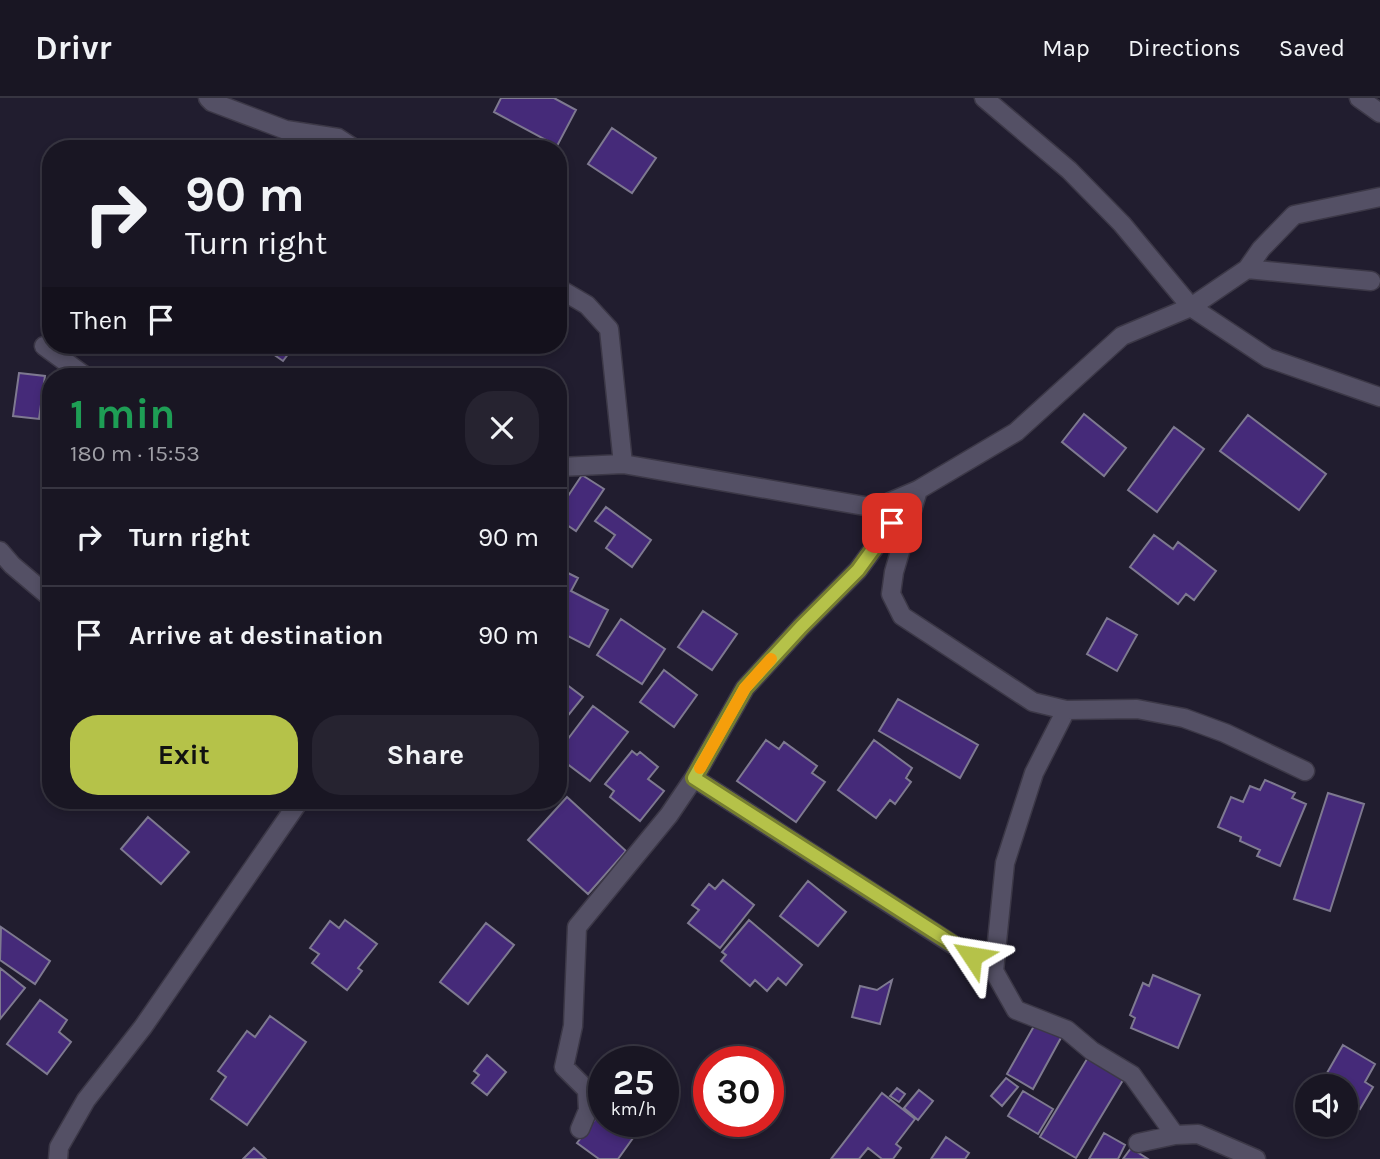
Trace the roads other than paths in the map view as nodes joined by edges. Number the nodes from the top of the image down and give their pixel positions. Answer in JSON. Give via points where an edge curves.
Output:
{"nodes":[{"id":1,"x":208,"y":98,"type":"edge"},
{"id":2,"x":984,"y":98,"type":"edge"},
{"id":3,"x":1359,"y":98,"type":"edge"},
{"id":4,"x":1380,"y":113,"type":"edge"},
{"id":5,"x":341,"y":140,"type":"edge"},
{"id":6,"x":1380,"y":197,"type":"edge"},
{"id":7,"x":1247,"y":269,"type":"junction"},
{"id":8,"x":1371,"y":281,"type":"dead end"},
{"id":9,"x":567,"y":293,"type":"edge"},
{"id":10,"x":1191,"y":307,"type":"junction"},
{"id":11,"x":55,"y":354,"type":"edge"},
{"id":12,"x":74,"y":368,"type":"edge"},
{"id":13,"x":1380,"y":397,"type":"edge"},
{"id":14,"x":623,"y":464,"type":"junction"},
{"id":15,"x":567,"y":467,"type":"edge"},
{"id":16,"x":918,"y":490,"type":"junction"},
{"id":17,"x":0,"y":551,"type":"edge"},
{"id":18,"x":42,"y":590,"type":"edge"},
{"id":19,"x":1066,"y":710,"type":"junction"},
{"id":20,"x":1306,"y":771,"type":"dead end"},
{"id":21,"x":694,"y":778,"type":"junction"},
{"id":22,"x":294,"y":809,"type":"edge"},
{"id":23,"x":994,"y":971,"type":"junction"},
{"id":24,"x":580,"y":1129,"type":"dead end"},
{"id":25,"x":1175,"y":1135,"type":"junction"},
{"id":26,"x":1138,"y":1143,"type":"dead end"},
{"id":27,"x":58,"y":1159,"type":"edge"},
{"id":28,"x":1256,"y":1159,"type":"edge"}],
"edges":[{"from":1,"to":5,"type":"street","via":[[286,130]]},
{"from":2,"to":10,"type":"street","via":[[1069,170]]},
{"from":3,"to":4,"type":"street"},
{"from":6,"to":7,"type":"street","via":[[1294,215]]},
{"from":7,"to":8,"type":"street"},
{"from":7,"to":10,"type":"street"},
{"from":9,"to":14,"type":"street","via":[[587,305],[609,329]]},
{"from":10,"to":13,"type":"street","via":[[1268,358]]},
{"from":10,"to":16,"type":"street","via":[[1122,336],[1016,432]]},
{"from":11,"to":12,"type":"street"},
{"from":14,"to":15,"type":"street"},
{"from":14,"to":16,"type":"street","via":[[876,508]]},
{"from":16,"to":19,"type":"street","via":[[891,594],[902,616],[1033,702]]},
{"from":16,"to":21,"type":"street","via":[[858,570],[745,688]]},
{"from":17,"to":18,"type":"street"},
{"from":19,"to":20,"type":"street","via":[[1138,709],[1184,718]]},
{"from":19,"to":23,"type":"street","via":[[1034,772],[1005,863]]},
{"from":21,"to":23,"type":"street"},
{"from":21,"to":24,"type":"street","via":[[577,927],[573,1026],[564,1067],[587,1090],[588,1110]]},
{"from":22,"to":27,"type":"street","via":[[143,1027],[86,1100],[59,1147]]},
{"from":23,"to":25,"type":"street","via":[[1016,1010],[1067,1030],[1132,1074]]},
{"from":25,"to":26,"type":"street"},
{"from":25,"to":28,"type":"street","via":[[1198,1134]]}]}
